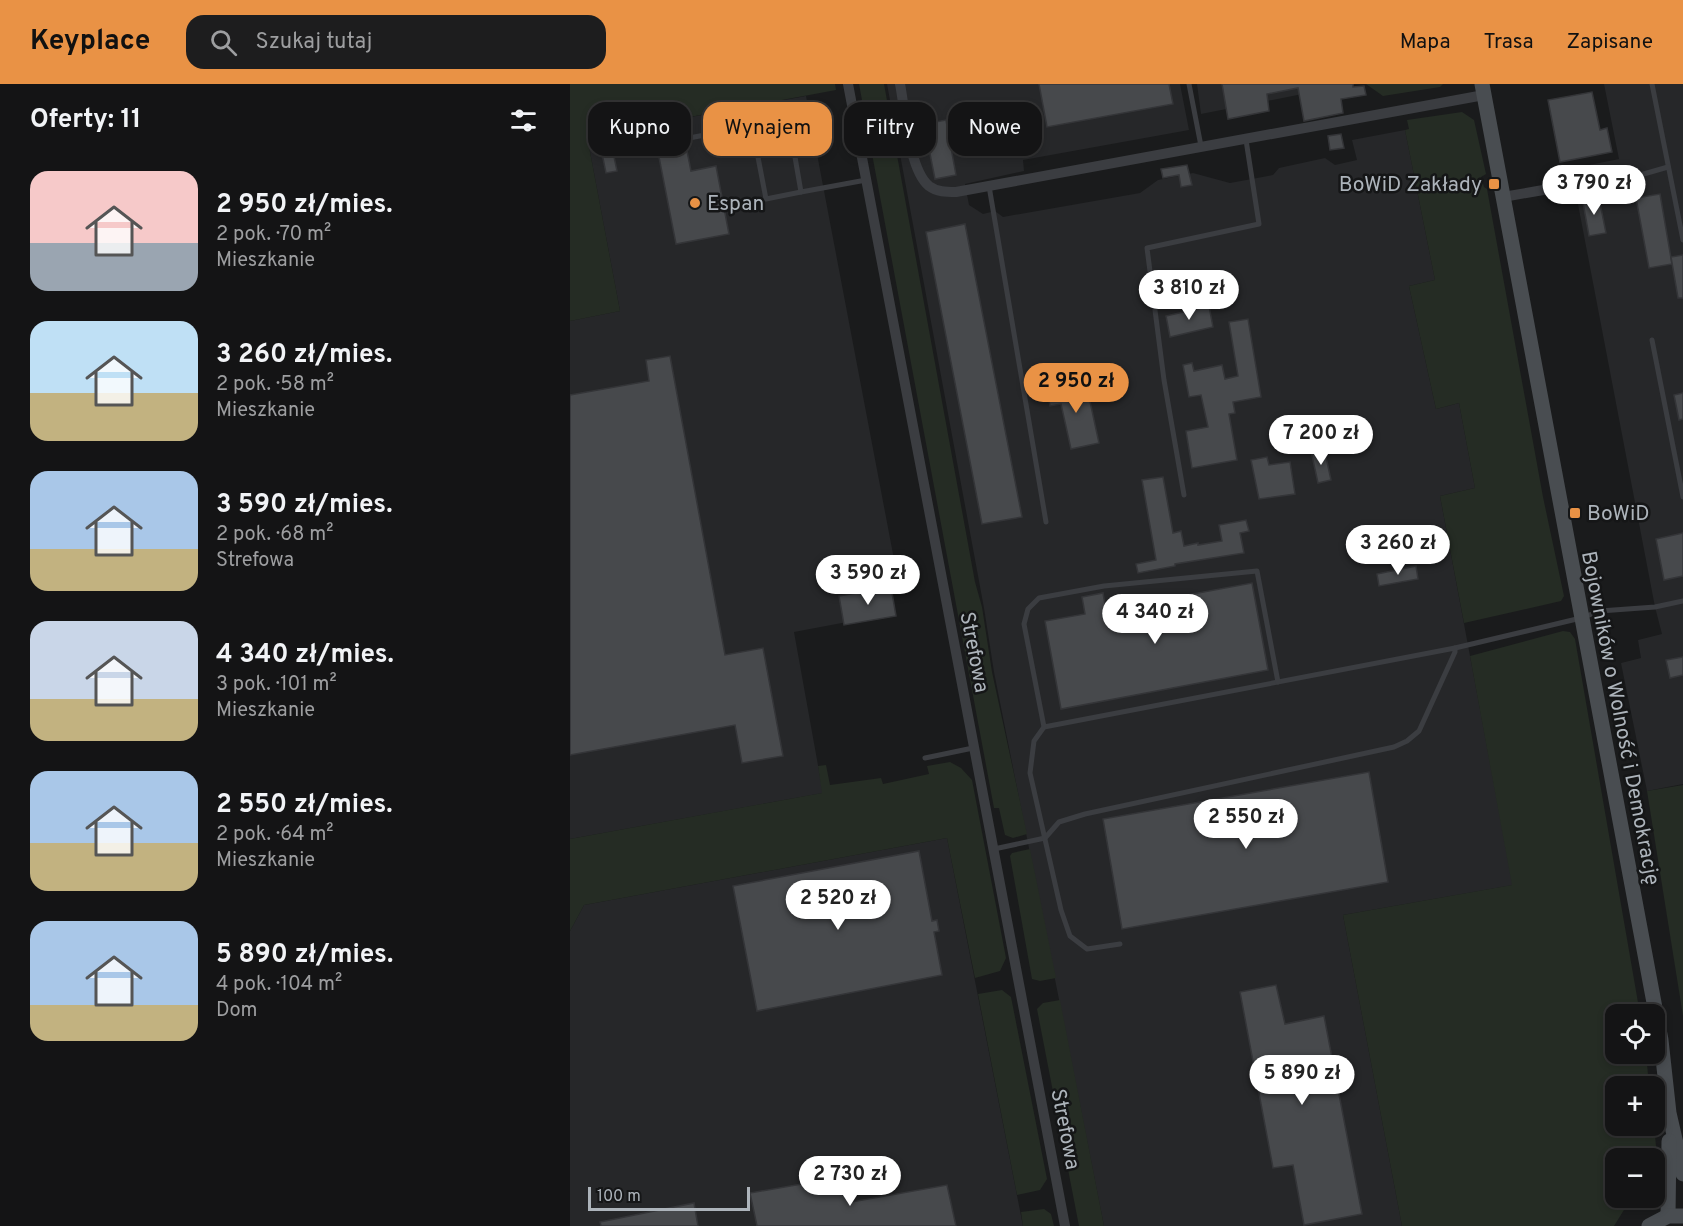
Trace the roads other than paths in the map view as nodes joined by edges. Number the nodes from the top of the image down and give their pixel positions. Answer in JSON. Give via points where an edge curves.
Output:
{"nodes":[{"id":1,"x":848,"y":84,"type":"edge"},
{"id":2,"x":900,"y":84,"type":"edge"},
{"id":3,"x":1189,"y":84,"type":"edge"},
{"id":4,"x":1652,"y":84,"type":"edge"},
{"id":5,"x":1483,"y":90,"type":"edge"},
{"id":6,"x":691,"y":138,"type":"edge"},
{"id":7,"x":1246,"y":140,"type":"junction"},
{"id":8,"x":1201,"y":148,"type":"junction"},
{"id":9,"x":795,"y":156,"type":"edge"},
{"id":10,"x":1668,"y":166,"type":"junction"},
{"id":11,"x":866,"y":180,"type":"junction"},
{"id":12,"x":989,"y":186,"type":"junction"},
{"id":13,"x":1588,"y":190,"type":"joint"},
{"id":14,"x":801,"y":192,"type":"junction"},
{"id":15,"x":1503,"y":197,"type":"junction"},
{"id":16,"x":1683,"y":240,"type":"edge"},
{"id":17,"x":1652,"y":340,"type":"dead end"},
{"id":18,"x":1184,"y":495,"type":"dead end"},
{"id":19,"x":1683,"y":497,"type":"edge"},
{"id":20,"x":1046,"y":522,"type":"dead end"},
{"id":21,"x":1683,"y":601,"type":"edge"},
{"id":22,"x":1581,"y":618,"type":"junction"},
{"id":23,"x":1455,"y":648,"type":"junction"},
{"id":24,"x":1278,"y":682,"type":"junction"},
{"id":25,"x":1044,"y":727,"type":"junction"},
{"id":26,"x":973,"y":748,"type":"junction"},
{"id":27,"x":925,"y":758,"type":"dead end"},
{"id":28,"x":1045,"y":838,"type":"junction"},
{"id":29,"x":992,"y":849,"type":"junction"},
{"id":30,"x":1120,"y":944,"type":"dead end"},
{"id":31,"x":1670,"y":1113,"type":"junction"},
{"id":32,"x":1683,"y":1174,"type":"edge"},
{"id":33,"x":1676,"y":1216,"type":"edge"},
{"id":34,"x":1065,"y":1226,"type":"edge"},
{"id":35,"x":1649,"y":1226,"type":"edge"}],
"edges":[{"from":1,"to":11,"type":"street","name":"Strefowa"},
{"from":2,"to":12,"type":"street","via":[[916,168],[922,178],[940,192]]},
{"from":3,"to":8,"type":"lane"},
{"from":4,"to":10,"type":"lane"},
{"from":5,"to":7,"type":"street"},
{"from":5,"to":15,"type":"main road","name":"Bojowników o Wolność i Demokrację"},
{"from":6,"to":14,"type":"lane","via":[[752,126],[766,199]]},
{"from":7,"to":8,"type":"street"},
{"from":7,"to":18,"type":"lane","via":[[1259,224],[1147,248]]},
{"from":8,"to":12,"type":"street"},
{"from":9,"to":14,"type":"lane"},
{"from":10,"to":13,"type":"lane"},
{"from":10,"to":16,"type":"lane"},
{"from":11,"to":14,"type":"lane"},
{"from":11,"to":26,"type":"street","name":"Strefowa"},
{"from":12,"to":20,"type":"lane"},
{"from":13,"to":15,"type":"street","via":[[1549,189]]},
{"from":15,"to":22,"type":"main road","name":"Bojowników o Wolność i Demokrację"},
{"from":17,"to":19,"type":"lane"},
{"from":21,"to":22,"type":"lane","via":[[1600,611]]},
{"from":22,"to":23,"type":"lane"},
{"from":22,"to":31,"type":"main road","name":"Bojowników o Wolność i Demokrację","via":[[1659,1029]]},
{"from":23,"to":24,"type":"lane"},
{"from":23,"to":28,"type":"lane","via":[[1419,731],[1407,741],[1085,814],[1059,822]]},
{"from":24,"to":25,"type":"lane"},
{"from":24,"to":25,"type":"lane","via":[[1257,571],[1104,586],[1039,598],[1028,609],[1024,624]]},
{"from":25,"to":28,"type":"lane","via":[[1034,741],[1030,773]]},
{"from":26,"to":27,"type":"lane"},
{"from":26,"to":29,"type":"street","name":"Strefowa"},
{"from":28,"to":29,"type":"lane"},
{"from":28,"to":30,"type":"lane","via":[[1070,936],[1087,949]]},
{"from":29,"to":34,"type":"street","name":"Strefowa"},
{"from":31,"to":32,"type":"main road","name":"Bojowników o Wolność i Demokrację"},
{"from":31,"to":33,"type":"main road","name":"Bojowników o Wolność i Demokrację"},
{"from":33,"to":35,"type":"main road"}]}
